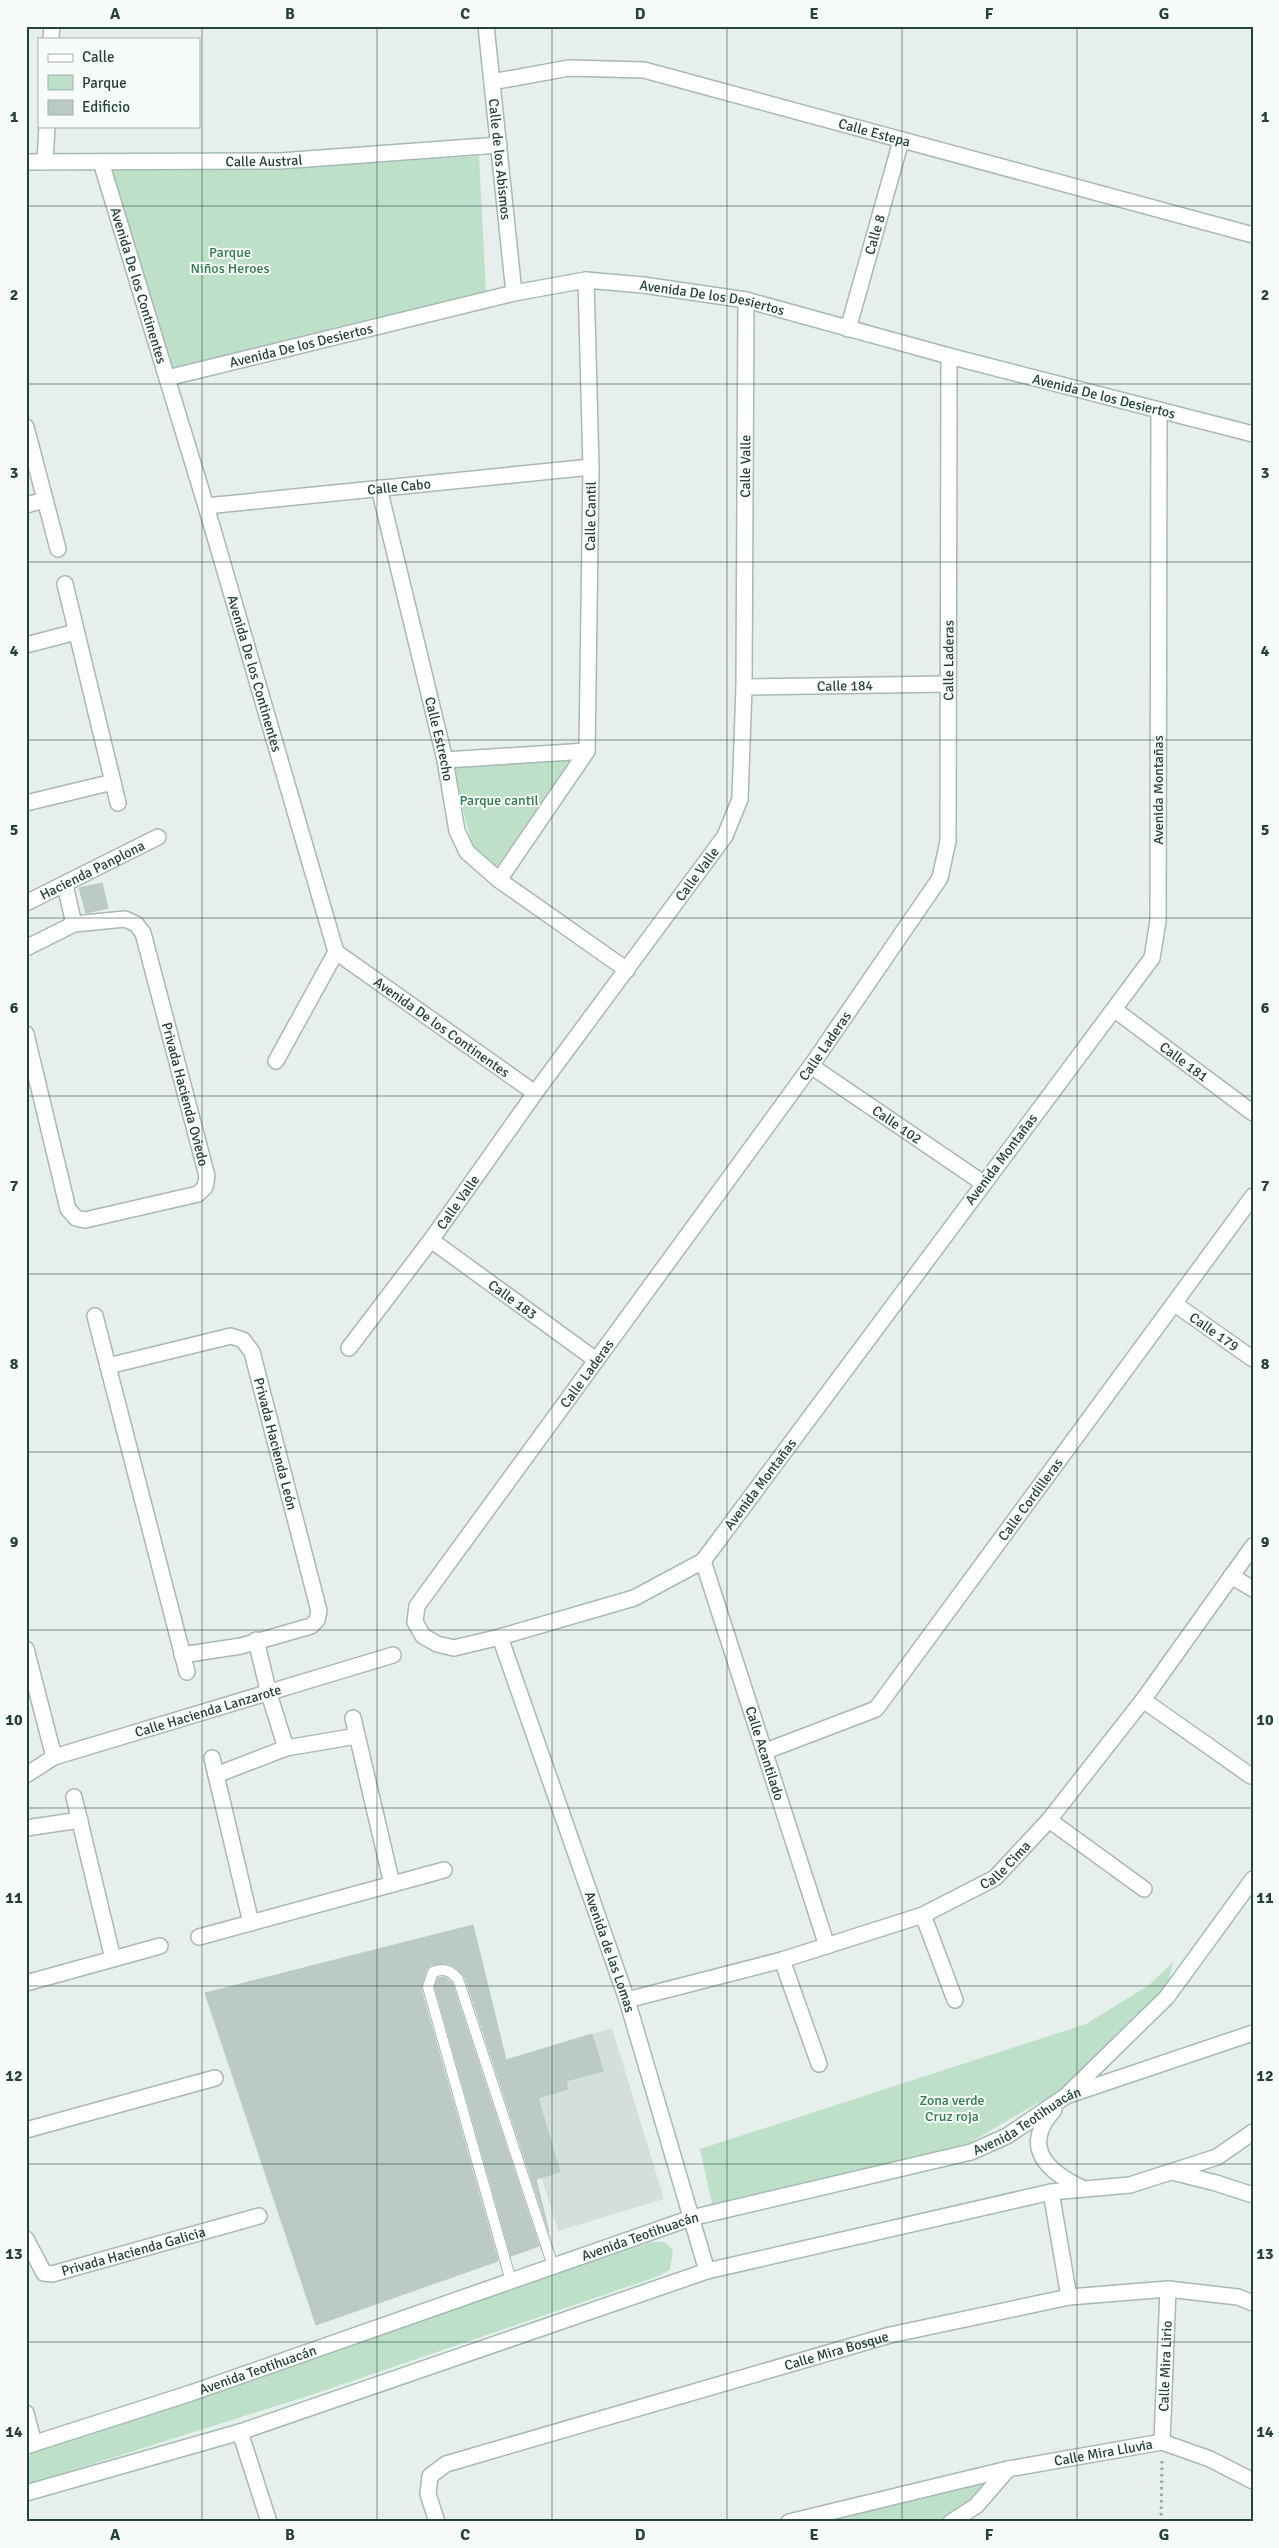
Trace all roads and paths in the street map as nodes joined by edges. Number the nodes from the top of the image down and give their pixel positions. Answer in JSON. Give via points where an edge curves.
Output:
{"nodes":[{"id":1,"x":486,"y":26,"type":"edge"},
{"id":2,"x":492,"y":82,"type":"junction"},
{"id":3,"x":47,"y":128,"type":"edge"},
{"id":4,"x":901,"y":141,"type":"junction"},
{"id":5,"x":499,"y":145,"type":"junction"},
{"id":6,"x":26,"y":162,"type":"edge"},
{"id":7,"x":46,"y":162,"type":"junction"},
{"id":8,"x":102,"y":162,"type":"junction"},
{"id":9,"x":1253,"y":235,"type":"edge"},
{"id":10,"x":586,"y":280,"type":"junction"},
{"id":11,"x":514,"y":293,"type":"junction"},
{"id":12,"x":746,"y":300,"type":"junction"},
{"id":13,"x":848,"y":329,"type":"junction"},
{"id":14,"x":949,"y":356,"type":"junction"},
{"id":15,"x":166,"y":378,"type":"junction"},
{"id":16,"x":1159,"y":410,"type":"junction"},
{"id":17,"x":26,"y":427,"type":"edge"},
{"id":18,"x":1253,"y":434,"type":"edge"},
{"id":19,"x":591,"y":467,"type":"junction"},
{"id":20,"x":379,"y":488,"type":"junction"},
{"id":21,"x":45,"y":500,"type":"junction"},
{"id":22,"x":26,"y":505,"type":"edge"},
{"id":23,"x":206,"y":506,"type":"junction"},
{"id":24,"x":58,"y":550,"type":"dead end"},
{"id":25,"x":66,"y":584,"type":"dead end"},
{"id":26,"x":76,"y":632,"type":"junction"},
{"id":27,"x":26,"y":645,"type":"edge"},
{"id":28,"x":947,"y":684,"type":"junction"},
{"id":29,"x":744,"y":687,"type":"junction"},
{"id":30,"x":587,"y":751,"type":"junction"},
{"id":31,"x":445,"y":760,"type":"junction"},
{"id":32,"x":113,"y":782,"type":"junction"},
{"id":33,"x":26,"y":803,"type":"edge"},
{"id":34,"x":118,"y":803,"type":"dead end"},
{"id":35,"x":158,"y":837,"type":"dead end"},
{"id":36,"x":500,"y":880,"type":"junction"},
{"id":37,"x":65,"y":885,"type":"junction"},
{"id":38,"x":26,"y":904,"type":"edge"},
{"id":39,"x":74,"y":924,"type":"junction"},
{"id":40,"x":26,"y":948,"type":"edge"},
{"id":41,"x":336,"y":952,"type":"junction"},
{"id":42,"x":627,"y":970,"type":"junction"},
{"id":43,"x":1115,"y":1010,"type":"junction"},
{"id":44,"x":26,"y":1034,"type":"edge"},
{"id":45,"x":276,"y":1061,"type":"dead end"},
{"id":46,"x":811,"y":1066,"type":"junction"},
{"id":47,"x":535,"y":1093,"type":"junction"},
{"id":48,"x":1253,"y":1113,"type":"edge"},
{"id":49,"x":983,"y":1183,"type":"junction"},
{"id":50,"x":1253,"y":1196,"type":"edge"},
{"id":51,"x":431,"y":1240,"type":"junction"},
{"id":52,"x":1174,"y":1304,"type":"junction"},
{"id":53,"x":95,"y":1316,"type":"dead end"},
{"id":54,"x":349,"y":1348,"type":"dead end"},
{"id":55,"x":1253,"y":1359,"type":"edge"},
{"id":56,"x":596,"y":1360,"type":"junction"},
{"id":57,"x":108,"y":1366,"type":"junction"},
{"id":58,"x":1253,"y":1546,"type":"edge"},
{"id":59,"x":703,"y":1561,"type":"junction"},
{"id":60,"x":1232,"y":1576,"type":"junction"},
{"id":61,"x":1253,"y":1589,"type":"edge"},
{"id":62,"x":422,"y":1636,"type":"joint"},
{"id":63,"x":500,"y":1636,"type":"junction"},
{"id":64,"x":256,"y":1640,"type":"junction"},
{"id":65,"x":26,"y":1649,"type":"edge"},
{"id":66,"x":182,"y":1655,"type":"junction"},
{"id":67,"x":393,"y":1655,"type":"dead end"},
{"id":68,"x":187,"y":1672,"type":"dead end"},
{"id":69,"x":269,"y":1694,"type":"junction"},
{"id":70,"x":1142,"y":1700,"type":"junction"},
{"id":71,"x":353,"y":1718,"type":"dead end"},
{"id":72,"x":357,"y":1736,"type":"junction"},
{"id":73,"x":286,"y":1748,"type":"junction"},
{"id":74,"x":766,"y":1752,"type":"junction"},
{"id":75,"x":54,"y":1757,"type":"junction"},
{"id":76,"x":212,"y":1758,"type":"dead end"},
{"id":77,"x":26,"y":1775,"type":"edge"},
{"id":78,"x":216,"y":1775,"type":"junction"},
{"id":79,"x":1251,"y":1776,"type":"dead end"},
{"id":80,"x":74,"y":1798,"type":"dead end"},
{"id":81,"x":80,"y":1820,"type":"junction"},
{"id":82,"x":1049,"y":1820,"type":"junction"},
{"id":83,"x":26,"y":1828,"type":"edge"},
{"id":84,"x":444,"y":1870,"type":"dead end"},
{"id":85,"x":1253,"y":1879,"type":"edge"},
{"id":86,"x":392,"y":1884,"type":"junction"},
{"id":87,"x":1144,"y":1889,"type":"dead end"},
{"id":88,"x":923,"y":1916,"type":"junction"},
{"id":89,"x":251,"y":1923,"type":"junction"},
{"id":90,"x":199,"y":1937,"type":"dead end"},
{"id":91,"x":160,"y":1946,"type":"dead end"},
{"id":92,"x":827,"y":1946,"type":"junction"},
{"id":93,"x":113,"y":1959,"type":"junction"},
{"id":94,"x":782,"y":1960,"type":"junction"},
{"id":95,"x":26,"y":1983,"type":"edge"},
{"id":96,"x":627,"y":2000,"type":"junction"},
{"id":97,"x":955,"y":2000,"type":"dead end"},
{"id":98,"x":1253,"y":2033,"type":"edge"},
{"id":99,"x":819,"y":2064,"type":"dead end"},
{"id":100,"x":215,"y":2078,"type":"dead end"},
{"id":101,"x":1066,"y":2096,"type":"junction"},
{"id":102,"x":26,"y":2130,"type":"edge"},
{"id":103,"x":1253,"y":2132,"type":"edge"},
{"id":104,"x":1171,"y":2172,"type":"junction"},
{"id":105,"x":1083,"y":2189,"type":"junction"},
{"id":106,"x":1051,"y":2192,"type":"junction"},
{"id":107,"x":1253,"y":2195,"type":"edge"},
{"id":108,"x":259,"y":2216,"type":"dead end"},
{"id":109,"x":691,"y":2218,"type":"junction"},
{"id":110,"x":26,"y":2239,"type":"edge"},
{"id":111,"x":552,"y":2266,"type":"junction"},
{"id":112,"x":707,"y":2271,"type":"junction"},
{"id":113,"x":511,"y":2281,"type":"junction"},
{"id":114,"x":1168,"y":2288,"type":"junction"},
{"id":115,"x":1068,"y":2297,"type":"junction"},
{"id":116,"x":1253,"y":2303,"type":"edge"},
{"id":117,"x":26,"y":2413,"type":"edge"},
{"id":118,"x":240,"y":2432,"type":"junction"},
{"id":119,"x":1162,"y":2442,"type":"junction"},
{"id":120,"x":30,"y":2445,"type":"edge"},
{"id":121,"x":1008,"y":2468,"type":"junction"},
{"id":122,"x":1253,"y":2481,"type":"edge"},
{"id":123,"x":26,"y":2493,"type":"edge"},
{"id":124,"x":269,"y":2522,"type":"edge"},
{"id":125,"x":437,"y":2522,"type":"edge"},
{"id":126,"x":791,"y":2522,"type":"edge"},
{"id":127,"x":951,"y":2522,"type":"edge"},
{"id":128,"x":1161,"y":2522,"type":"edge"}],
"edges":[{"from":1,"to":2,"type":"street","name":"Calle de los Abismos"},
{"from":2,"to":4,"type":"street","name":"Calle Estepa","via":[[569,68],[644,70]]},
{"from":2,"to":5,"type":"street","name":"Calle de los Abismos"},
{"from":3,"to":7,"type":"street"},
{"from":4,"to":9,"type":"street","name":"Calle Estepa"},
{"from":4,"to":13,"type":"street","name":"Calle 8"},
{"from":5,"to":8,"type":"street","name":"Calle Austral","via":[[280,161]]},
{"from":5,"to":11,"type":"street","name":"Calle de los Abismos"},
{"from":6,"to":7,"type":"street","name":"Calle Austral"},
{"from":7,"to":8,"type":"street","name":"Calle Austral"},
{"from":8,"to":15,"type":"street","name":"Avenida De los Continentes"},
{"from":10,"to":11,"type":"street","name":"Avenida De los Desiertos"},
{"from":10,"to":12,"type":"street","name":"Avenida De los Desiertos","via":[[643,284]]},
{"from":10,"to":19,"type":"street","name":"Calle Cantil"},
{"from":11,"to":15,"type":"street","name":"Avenida De los Desiertos"},
{"from":12,"to":13,"type":"street","name":"Avenida De los Desiertos"},
{"from":12,"to":29,"type":"street","name":"Calle Valle"},
{"from":13,"to":14,"type":"street","name":"Avenida De los Desiertos"},
{"from":14,"to":16,"type":"street","name":"Avenida De los Desiertos"},
{"from":14,"to":28,"type":"street","name":"Calle Laderas"},
{"from":15,"to":23,"type":"street","name":"Avenida De los Continentes"},
{"from":16,"to":18,"type":"street","name":"Avenida De los Desiertos"},
{"from":16,"to":43,"type":"street","name":"Avenida Montañas","via":[[1158,922],[1152,958]]},
{"from":17,"to":21,"type":"street"},
{"from":19,"to":20,"type":"street","name":"Calle Cabo"},
{"from":19,"to":30,"type":"street","name":"Calle Cantil"},
{"from":20,"to":23,"type":"street","name":"Calle Cabo"},
{"from":20,"to":31,"type":"street","name":"Calle Estrecho"},
{"from":21,"to":22,"type":"street"},
{"from":21,"to":24,"type":"street"},
{"from":23,"to":41,"type":"street","name":"Avenida De los Continentes"},
{"from":25,"to":26,"type":"street"},
{"from":26,"to":27,"type":"street"},
{"from":26,"to":32,"type":"street"},
{"from":28,"to":29,"type":"street","name":"Calle 184"},
{"from":28,"to":46,"type":"street","name":"Calle Laderas","via":[[948,842],[940,878]]},
{"from":29,"to":42,"type":"street","name":"Calle Valle","via":[[740,799],[733,817],[725,836]]},
{"from":30,"to":31,"type":"street"},
{"from":30,"to":36,"type":"street"},
{"from":31,"to":36,"type":"street","name":"Calle Estrecho","via":[[457,831],[467,852]]},
{"from":32,"to":33,"type":"street"},
{"from":32,"to":34,"type":"street"},
{"from":35,"to":37,"type":"street","name":"Hacienda Panplona"},
{"from":36,"to":42,"type":"street","name":"Calle Estrecho"},
{"from":37,"to":38,"type":"street","name":"Hacienda Panplona"},
{"from":37,"to":39,"type":"street"},
{"from":39,"to":40,"type":"street","name":"Privada Hacienda Oviedo"},
{"from":39,"to":44,"type":"street","name":"Privada Hacienda Oviedo","via":[[125,919],[136,924],[143,933],[207,1176],[205,1187],[198,1194],[85,1220],[76,1218],[68,1209]]},
{"from":41,"to":45,"type":"street"},
{"from":41,"to":47,"type":"street","name":"Avenida De los Continentes"},
{"from":42,"to":47,"type":"street","name":"Calle Valle"},
{"from":43,"to":48,"type":"street","name":"Calle 181"},
{"from":43,"to":49,"type":"street","name":"Avenida Montañas"},
{"from":46,"to":49,"type":"street","name":"Calle 102"},
{"from":46,"to":56,"type":"street","name":"Calle Laderas"},
{"from":47,"to":51,"type":"street","name":"Calle Valle"},
{"from":49,"to":59,"type":"street","name":"Avenida Montañas"},
{"from":50,"to":52,"type":"street","name":"Calle Cordilleras"},
{"from":51,"to":54,"type":"street","name":"Calle Valle"},
{"from":51,"to":56,"type":"street","name":"Calle 183"},
{"from":52,"to":55,"type":"street","name":"Calle 179"},
{"from":52,"to":74,"type":"street","name":"Calle Cordilleras","via":[[876,1709]]},
{"from":53,"to":57,"type":"street"},
{"from":56,"to":62,"type":"street","name":"Calle Laderas","via":[[417,1606],[415,1622]]},
{"from":57,"to":64,"type":"street","name":"Privada Hacienda León","via":[[231,1336],[242,1340],[252,1352],[319,1611],[318,1620],[311,1626]]},
{"from":57,"to":66,"type":"street"},
{"from":58,"to":60,"type":"street","name":"Calle Cima"},
{"from":59,"to":63,"type":"street","name":"Avenida Montañas","via":[[634,1598]]},
{"from":59,"to":74,"type":"street","name":"Calle Acantilado"},
{"from":60,"to":61,"type":"street"},
{"from":60,"to":70,"type":"street","name":"Calle Cima"},
{"from":62,"to":63,"type":"street","name":"Avenida Montañas","via":[[454,1648]]},
{"from":63,"to":96,"type":"street","name":"Avenida de las Lomas"},
{"from":64,"to":66,"type":"street","name":"Privada Hacienda León","via":[[241,1646]]},
{"from":64,"to":69,"type":"street"},
{"from":65,"to":75,"type":"street"},
{"from":66,"to":68,"type":"street"},
{"from":67,"to":69,"type":"street","name":"Calle Hacienda Lanzarote"},
{"from":69,"to":73,"type":"street"},
{"from":69,"to":75,"type":"street","name":"Calle Hacienda Lanzarote"},
{"from":70,"to":79,"type":"street"},
{"from":70,"to":82,"type":"street","name":"Calle Cima"},
{"from":71,"to":72,"type":"street"},
{"from":72,"to":73,"type":"street"},
{"from":72,"to":86,"type":"street"},
{"from":73,"to":78,"type":"street"},
{"from":74,"to":92,"type":"street","name":"Calle Acantilado"},
{"from":75,"to":77,"type":"street","name":"Calle Hacienda Lanzarote"},
{"from":76,"to":78,"type":"street"},
{"from":78,"to":89,"type":"street"},
{"from":80,"to":81,"type":"street"},
{"from":81,"to":83,"type":"street"},
{"from":81,"to":93,"type":"street"},
{"from":82,"to":87,"type":"street"},
{"from":82,"to":88,"type":"street","name":"Calle Cima","via":[[995,1878]]},
{"from":84,"to":86,"type":"street"},
{"from":85,"to":101,"type":"street","via":[[1167,1997]]},
{"from":86,"to":89,"type":"street"},
{"from":88,"to":92,"type":"street","name":"Calle Cima"},
{"from":88,"to":97,"type":"street"},
{"from":89,"to":90,"type":"street"},
{"from":91,"to":93,"type":"street"},
{"from":92,"to":94,"type":"street","name":"Calle Cima"},
{"from":93,"to":95,"type":"street"},
{"from":94,"to":96,"type":"street","name":"Calle Cima"},
{"from":94,"to":99,"type":"street"},
{"from":96,"to":109,"type":"street","name":"Avenida de las Lomas"},
{"from":98,"to":101,"type":"street","name":"Avenida Teotihuacán"},
{"from":100,"to":102,"type":"street"},
{"from":101,"to":105,"type":"street","via":[[1042,2123],[1038,2141],[1043,2161],[1060,2178]]},
{"from":101,"to":109,"type":"street","name":"Avenida Teotihuacán","via":[[1007,2136],[971,2152]]},
{"from":103,"to":104,"type":"street","via":[[1217,2157]]},
{"from":104,"to":105,"type":"street","via":[[1130,2185]]},
{"from":104,"to":107,"type":"street","via":[[1216,2182]]},
{"from":105,"to":106,"type":"street"},
{"from":106,"to":112,"type":"street"},
{"from":106,"to":115,"type":"street"},
{"from":108,"to":110,"type":"street","name":"Privada Hacienda Galicia","via":[[52,2274],[44,2273],[38,2266]]},
{"from":109,"to":111,"type":"street","name":"Avenida Teotihuacán"},
{"from":109,"to":112,"type":"street","name":"Avenida de las Lomas"},
{"from":111,"to":113,"type":"street","name":"Avenida Teotihuacán"},
{"from":111,"to":113,"type":"lane","via":[[458,1980],[450,1971],[441,1969],[433,1972],[428,1987]]},
{"from":112,"to":118,"type":"street"},
{"from":113,"to":120,"type":"street","name":"Avenida Teotihuacán","via":[[191,2393]]},
{"from":114,"to":115,"type":"street","name":"Calle Mira Bosque"},
{"from":114,"to":116,"type":"street","name":"Calle Mira Bosque","via":[[1238,2297]]},
{"from":114,"to":119,"type":"street","name":"Calle Mira Lirio"},
{"from":115,"to":125,"type":"street","name":"Calle Mira Bosque","via":[[890,2335],[446,2464],[430,2476],[428,2494]]},
{"from":117,"to":120,"type":"street"},
{"from":118,"to":123,"type":"street"},
{"from":118,"to":124,"type":"street"},
{"from":119,"to":121,"type":"street","name":"Calle Mira Lluvia"},
{"from":119,"to":122,"type":"street","name":"Calle Mira Lluvia","via":[[1210,2458]]},
{"from":119,"to":128,"type":"path"},
{"from":121,"to":126,"type":"street","name":"Calle Mira Lluvia"},
{"from":121,"to":127,"type":"street","via":[[976,2506]]}]}
